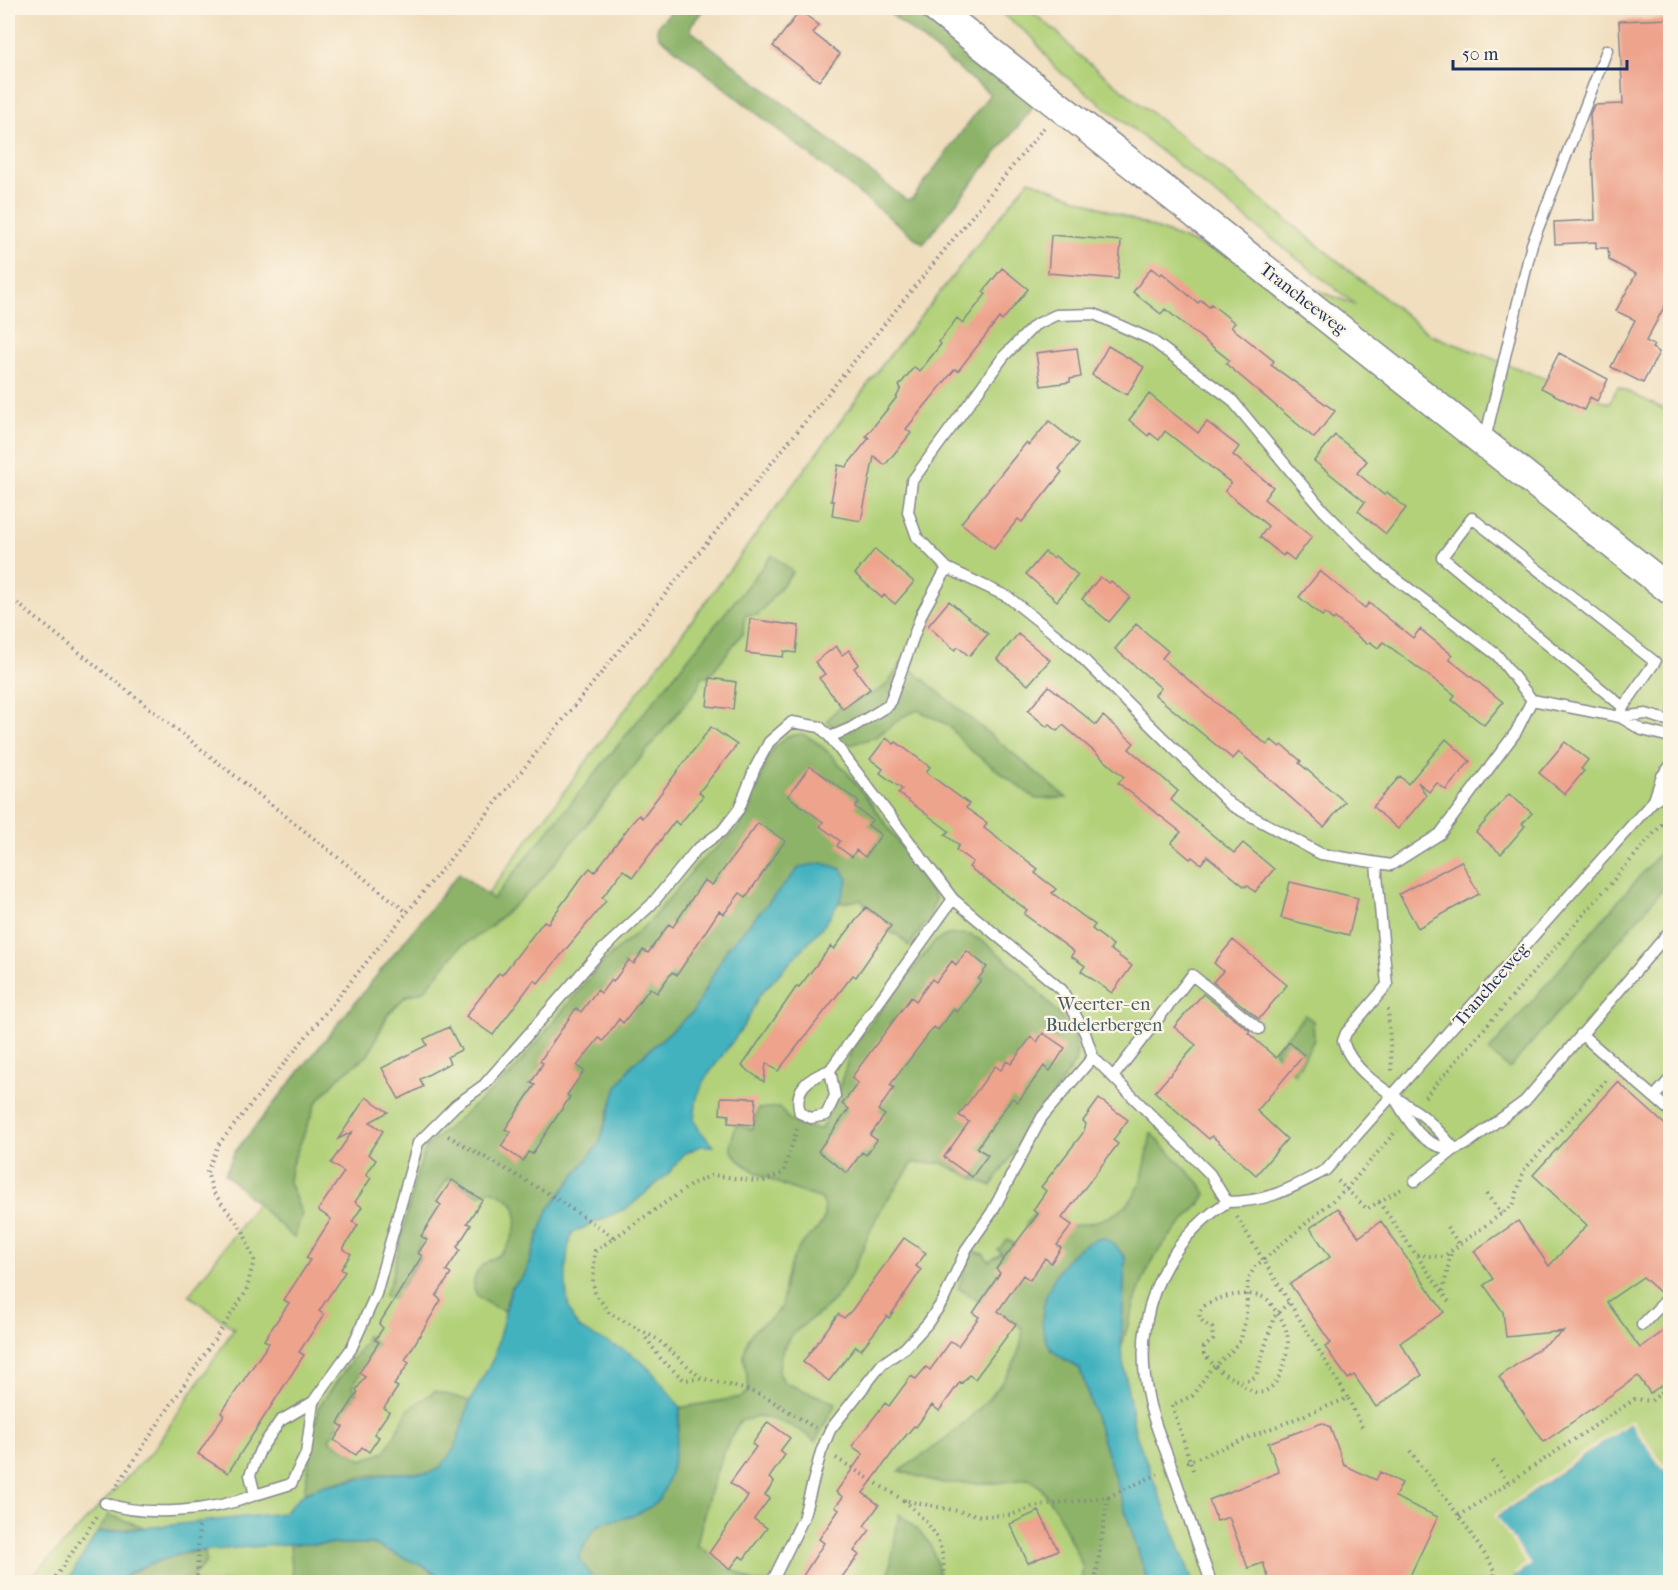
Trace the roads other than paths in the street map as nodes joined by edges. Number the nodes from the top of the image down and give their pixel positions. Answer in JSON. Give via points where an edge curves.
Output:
{"nodes":[{"id":1,"x":935,"y":8,"type":"edge"},
{"id":2,"x":1607,"y":50,"type":"dead end"},
{"id":3,"x":1484,"y":442,"type":"junction"},
{"id":4,"x":947,"y":568,"type":"junction"},
{"id":5,"x":1671,"y":590,"type":"edge"},
{"id":6,"x":1532,"y":700,"type":"junction"},
{"id":7,"x":1621,"y":712,"type":"junction"},
{"id":8,"x":1671,"y":721,"type":"edge"},
{"id":9,"x":830,"y":737,"type":"junction"},
{"id":10,"x":1671,"y":737,"type":"edge"},
{"id":11,"x":1671,"y":766,"type":"edge"},
{"id":12,"x":1671,"y":790,"type":"edge"},
{"id":13,"x":1654,"y":800,"type":"junction"},
{"id":14,"x":1376,"y":862,"type":"junction"},
{"id":15,"x":953,"y":899,"type":"junction"},
{"id":16,"x":1671,"y":931,"type":"edge"},
{"id":17,"x":1259,"y":1029,"type":"dead end"},
{"id":18,"x":1581,"y":1034,"type":"junction"},
{"id":19,"x":1093,"y":1057,"type":"junction"},
{"id":20,"x":830,"y":1070,"type":"junction"},
{"id":21,"x":1113,"y":1077,"type":"junction"},
{"id":22,"x":1671,"y":1079,"type":"edge"},
{"id":23,"x":1394,"y":1097,"type":"junction"},
{"id":24,"x":1654,"y":1097,"type":"junction"},
{"id":25,"x":1671,"y":1111,"type":"edge"},
{"id":26,"x":1455,"y":1149,"type":"junction"},
{"id":27,"x":1415,"y":1182,"type":"road end"},
{"id":28,"x":1227,"y":1202,"type":"junction"},
{"id":29,"x":1671,"y":1296,"type":"edge"},
{"id":30,"x":1642,"y":1325,"type":"dead end"},
{"id":31,"x":313,"y":1402,"type":"junction"},
{"id":32,"x":255,"y":1495,"type":"junction"},
{"id":33,"x":105,"y":1503,"type":"road end"},
{"id":34,"x":772,"y":1582,"type":"edge"},
{"id":35,"x":1211,"y":1582,"type":"edge"}],
"edges":[{"from":1,"to":3,"type":"street","name":"Trancheeweg"},
{"from":2,"to":3,"type":"lane","via":[[1532,244]]},
{"from":3,"to":5,"type":"street","name":"Trancheeweg"},
{"from":4,"to":6,"type":"lane","via":[[917,537],[909,512],[912,481],[1005,356],[1035,325],[1056,315],[1094,314],[1150,339],[1231,399],[1323,510],[1380,567],[1497,655]]},
{"from":4,"to":9,"type":"lane","via":[[922,613],[889,705]]},
{"from":4,"to":14,"type":"lane","via":[[1008,597],[1071,647],[1231,806],[1321,854]]},
{"from":6,"to":7,"type":"lane"},
{"from":6,"to":14,"type":"lane","via":[[1516,732],[1440,834],[1391,865]]},
{"from":7,"to":7,"type":"lane","via":[[1655,662],[1472,518],[1442,557]]},
{"from":7,"to":8,"type":"lane"},
{"from":7,"to":10,"type":"lane","via":[[1642,730]]},
{"from":9,"to":15,"type":"lane"},
{"from":9,"to":31,"type":"lane","via":[[820,727],[792,722],[769,742],[739,809],[722,831],[696,850],[651,905],[600,952],[484,1085],[456,1105],[418,1143],[376,1294],[351,1349]]},
{"from":11,"to":13,"type":"lane","name":"Trancheeweg","via":[[1662,776]]},
{"from":12,"to":13,"type":"lane","name":"Trancheeweg"},
{"from":13,"to":23,"type":"lane","name":"Trancheeweg"},
{"from":14,"to":23,"type":"lane","via":[[1387,985],[1346,1032],[1343,1041],[1353,1060]]},
{"from":15,"to":19,"type":"lane","via":[[1062,990]]},
{"from":15,"to":20,"type":"lane"},
{"from":16,"to":18,"type":"lane"},
{"from":17,"to":21,"type":"lane","via":[[1192,975]]},
{"from":18,"to":24,"type":"lane"},
{"from":18,"to":26,"type":"lane","via":[[1524,1101]]},
{"from":19,"to":21,"type":"lane"},
{"from":19,"to":34,"type":"lane","via":[[1042,1117],[927,1324],[905,1348],[882,1364],[830,1430],[803,1518]]},
{"from":20,"to":20,"type":"lane","via":[[813,1076],[802,1087],[797,1101],[802,1114],[811,1118],[826,1115],[835,1096]]},
{"from":21,"to":28,"type":"lane","via":[[1210,1174]]},
{"from":22,"to":24,"type":"lane"},
{"from":23,"to":26,"type":"lane","via":[[1430,1143]]},
{"from":23,"to":28,"type":"lane","name":"Trancheeweg","via":[[1326,1170],[1273,1197]]},
{"from":24,"to":25,"type":"lane"},
{"from":26,"to":27,"type":"lane"},
{"from":28,"to":35,"type":"lane","via":[[1188,1235],[1160,1276],[1146,1311],[1143,1349],[1149,1400]]},
{"from":29,"to":30,"type":"lane"},
{"from":31,"to":32,"type":"lane","via":[[280,1421],[260,1450],[250,1475]]},
{"from":31,"to":32,"type":"lane","via":[[306,1454],[291,1484]]},
{"from":32,"to":33,"type":"lane","via":[[240,1501],[143,1512]]}]}
